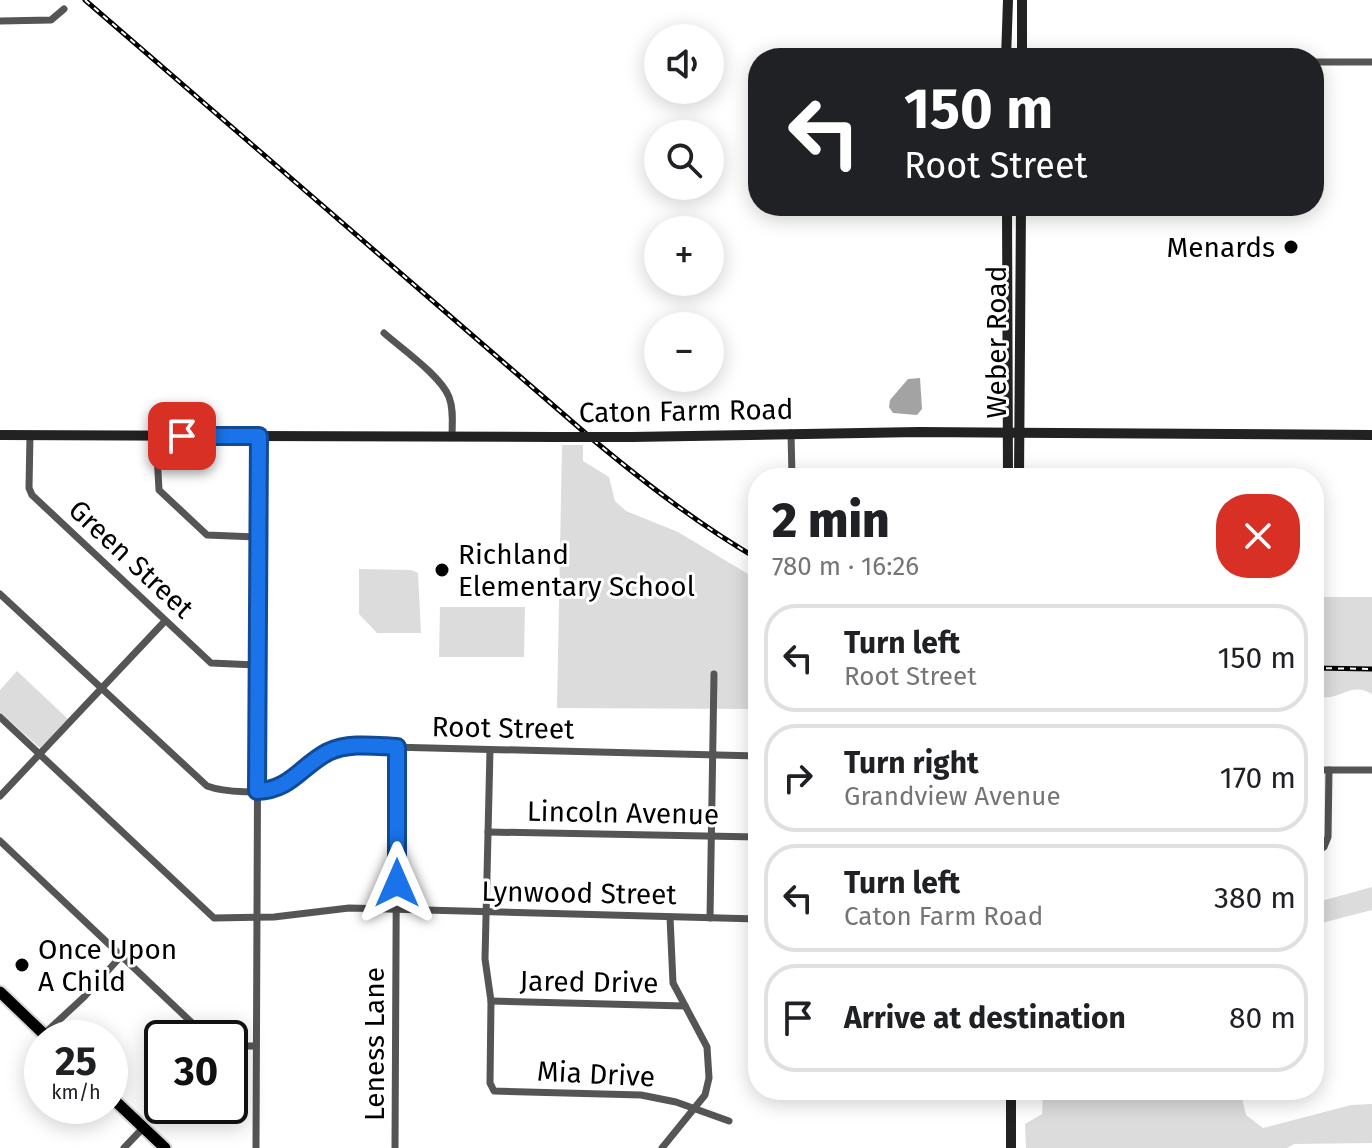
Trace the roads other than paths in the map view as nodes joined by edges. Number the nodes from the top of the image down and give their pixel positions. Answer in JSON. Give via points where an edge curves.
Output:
{"nodes":[{"id":1,"x":1008,"y":0,"type":"edge"},
{"id":2,"x":1022,"y":0,"type":"edge"},
{"id":3,"x":64,"y":9,"type":"dead end"},
{"id":4,"x":0,"y":21,"type":"edge"},
{"id":5,"x":1006,"y":48,"type":"edge"},
{"id":6,"x":1022,"y":48,"type":"edge"},
{"id":7,"x":1324,"y":62,"type":"edge"},
{"id":8,"x":1372,"y":62,"type":"edge"},
{"id":9,"x":1007,"y":216,"type":"edge"},
{"id":10,"x":1021,"y":216,"type":"edge"},
{"id":11,"x":384,"y":333,"type":"dead end"},
{"id":12,"x":1014,"y":432,"type":"junction"},
{"id":13,"x":791,"y":433,"type":"junction"},
{"id":14,"x":0,"y":435,"type":"edge"},
{"id":15,"x":30,"y":435,"type":"junction"},
{"id":16,"x":1372,"y":435,"type":"edge"},
{"id":17,"x":156,"y":436,"type":"junction"},
{"id":18,"x":259,"y":436,"type":"junction"},
{"id":19,"x":452,"y":437,"type":"junction"},
{"id":20,"x":792,"y":468,"type":"edge"},
{"id":21,"x":1009,"y":468,"type":"edge"},
{"id":22,"x":1018,"y":468,"type":"edge"},
{"id":23,"x":258,"y":537,"type":"junction"},
{"id":24,"x":0,"y":594,"type":"edge"},
{"id":25,"x":165,"y":621,"type":"junction"},
{"id":26,"x":258,"y":665,"type":"junction"},
{"id":27,"x":714,"y":674,"type":"dead end"},
{"id":28,"x":103,"y":688,"type":"junction"},
{"id":29,"x":0,"y":717,"type":"edge"},
{"id":30,"x":397,"y":747,"type":"junction"},
{"id":31,"x":490,"y":750,"type":"junction"},
{"id":32,"x":41,"y":755,"type":"junction"},
{"id":33,"x":713,"y":755,"type":"junction"},
{"id":34,"x":748,"y":756,"type":"edge"},
{"id":35,"x":1324,"y":770,"type":"edge"},
{"id":36,"x":1329,"y":770,"type":"junction"},
{"id":37,"x":1372,"y":770,"type":"edge"},
{"id":38,"x":257,"y":791,"type":"junction"},
{"id":39,"x":0,"y":796,"type":"edge"},
{"id":40,"x":488,"y":832,"type":"junction"},
{"id":41,"x":712,"y":836,"type":"junction"},
{"id":42,"x":748,"y":837,"type":"edge"},
{"id":43,"x":0,"y":841,"type":"edge"},
{"id":44,"x":1324,"y":847,"type":"edge"},
{"id":45,"x":396,"y":910,"type":"junction"},
{"id":46,"x":485,"y":912,"type":"junction"},
{"id":47,"x":670,"y":917,"type":"junction"},
{"id":48,"x":257,"y":918,"type":"junction"},
{"id":49,"x":710,"y":918,"type":"junction"},
{"id":50,"x":748,"y":919,"type":"edge"},
{"id":51,"x":122,"y":955,"type":"junction"},
{"id":52,"x":0,"y":992,"type":"edge"},
{"id":53,"x":491,"y":1001,"type":"junction"},
{"id":54,"x":685,"y":1006,"type":"junction"},
{"id":55,"x":29,"y":1020,"type":"edge"},
{"id":56,"x":62,"y":1020,"type":"edge"},
{"id":57,"x":189,"y":1020,"type":"edge"},
{"id":58,"x":248,"y":1046,"type":"edge"},
{"id":59,"x":256,"y":1046,"type":"junction"},
{"id":60,"x":1011,"y":1100,"type":"edge"},
{"id":61,"x":694,"y":1109,"type":"junction"},
{"id":62,"x":128,"y":1113,"type":"edge"},
{"id":63,"x":729,"y":1121,"type":"dead end"},
{"id":64,"x":143,"y":1128,"type":"junction"},
{"id":65,"x":124,"y":1148,"type":"edge"},
{"id":66,"x":165,"y":1148,"type":"edge"},
{"id":67,"x":256,"y":1148,"type":"edge"},
{"id":68,"x":395,"y":1148,"type":"edge"},
{"id":69,"x":662,"y":1148,"type":"edge"},
{"id":70,"x":1011,"y":1148,"type":"edge"}],
"edges":[{"from":1,"to":5,"type":"street"},
{"from":2,"to":6,"type":"street"},
{"from":3,"to":4,"type":"street","via":[[51,20]]},
{"from":7,"to":8,"type":"street"},
{"from":9,"to":12,"type":"street","name":"Weber Road"},
{"from":10,"to":12,"type":"street","name":"Weber Road"},
{"from":11,"to":19,"type":"street","via":[[449,396]]},
{"from":12,"to":13,"type":"street","name":"Caton Farm Road"},
{"from":12,"to":16,"type":"street","name":"Caton Farm Road"},
{"from":12,"to":21,"type":"street","name":"Weber Road"},
{"from":12,"to":22,"type":"street","name":"Weber Road"},
{"from":13,"to":19,"type":"street","name":"Caton Farm Road","bridge":true},
{"from":13,"to":20,"type":"street"},
{"from":14,"to":15,"type":"street","name":"Caton Farm Road"},
{"from":15,"to":17,"type":"street","name":"Caton Farm Road"},
{"from":15,"to":25,"type":"street","name":"Green Street","via":[[32,495]]},
{"from":17,"to":18,"type":"street","name":"Caton Farm Road"},
{"from":17,"to":23,"type":"street","via":[[159,490],[207,535]]},
{"from":18,"to":19,"type":"street","name":"Caton Farm Road"},
{"from":18,"to":23,"type":"street"},
{"from":23,"to":26,"type":"street"},
{"from":24,"to":28,"type":"street","name":"Root Street"},
{"from":25,"to":26,"type":"street","name":"Green Street","via":[[211,663]]},
{"from":25,"to":28,"type":"street"},
{"from":26,"to":38,"type":"street"},
{"from":27,"to":33,"type":"street"},
{"from":28,"to":32,"type":"street"},
{"from":28,"to":38,"type":"street","name":"Root Street","via":[[207,786]]},
{"from":29,"to":32,"type":"street","name":"Lynwood Street"},
{"from":30,"to":31,"type":"street","name":"Root Street"},
{"from":30,"to":38,"type":"street","name":"Root Street","via":[[338,748],[282,787]]},
{"from":30,"to":45,"type":"street","name":"Leness Lane"},
{"from":31,"to":33,"type":"street","name":"Root Street"},
{"from":31,"to":40,"type":"street"},
{"from":32,"to":39,"type":"street"},
{"from":32,"to":48,"type":"street","name":"Lynwood Street","via":[[214,918]]},
{"from":33,"to":34,"type":"street","name":"Root Street"},
{"from":33,"to":41,"type":"street"},
{"from":35,"to":36,"type":"street"},
{"from":36,"to":37,"type":"street"},
{"from":36,"to":44,"type":"street"},
{"from":38,"to":48,"type":"street"},
{"from":40,"to":41,"type":"street","name":"Lincoln Avenue"},
{"from":40,"to":46,"type":"street"},
{"from":41,"to":42,"type":"street","name":"Lincoln Avenue"},
{"from":41,"to":49,"type":"street"},
{"from":43,"to":51,"type":"street"},
{"from":45,"to":46,"type":"street","name":"Lynwood Street"},
{"from":45,"to":48,"type":"street","name":"Lynwood Street","via":[[349,908]]},
{"from":45,"to":68,"type":"street","name":"Leness Lane"},
{"from":46,"to":47,"type":"street","name":"Lynwood Street"},
{"from":46,"to":53,"type":"street"},
{"from":47,"to":49,"type":"street","name":"Lynwood Street"},
{"from":47,"to":54,"type":"street","via":[[673,983]]},
{"from":48,"to":59,"type":"street"},
{"from":49,"to":50,"type":"street","name":"Lynwood Street"},
{"from":51,"to":56,"type":"street"},
{"from":51,"to":57,"type":"street"},
{"from":52,"to":55,"type":"main road"},
{"from":53,"to":54,"type":"street","name":"Jared Drive"},
{"from":53,"to":61,"type":"street","name":"Mia Drive","via":[[494,1091],[641,1095]]},
{"from":54,"to":61,"type":"street","via":[[710,1062],[705,1095]]},
{"from":58,"to":59,"type":"street"},
{"from":59,"to":67,"type":"street"},
{"from":60,"to":70,"type":"street"},
{"from":61,"to":63,"type":"street","name":"Mia Drive"},
{"from":61,"to":69,"type":"street"},
{"from":62,"to":64,"type":"main road"},
{"from":64,"to":65,"type":"street"},
{"from":64,"to":66,"type":"main road"}]}
